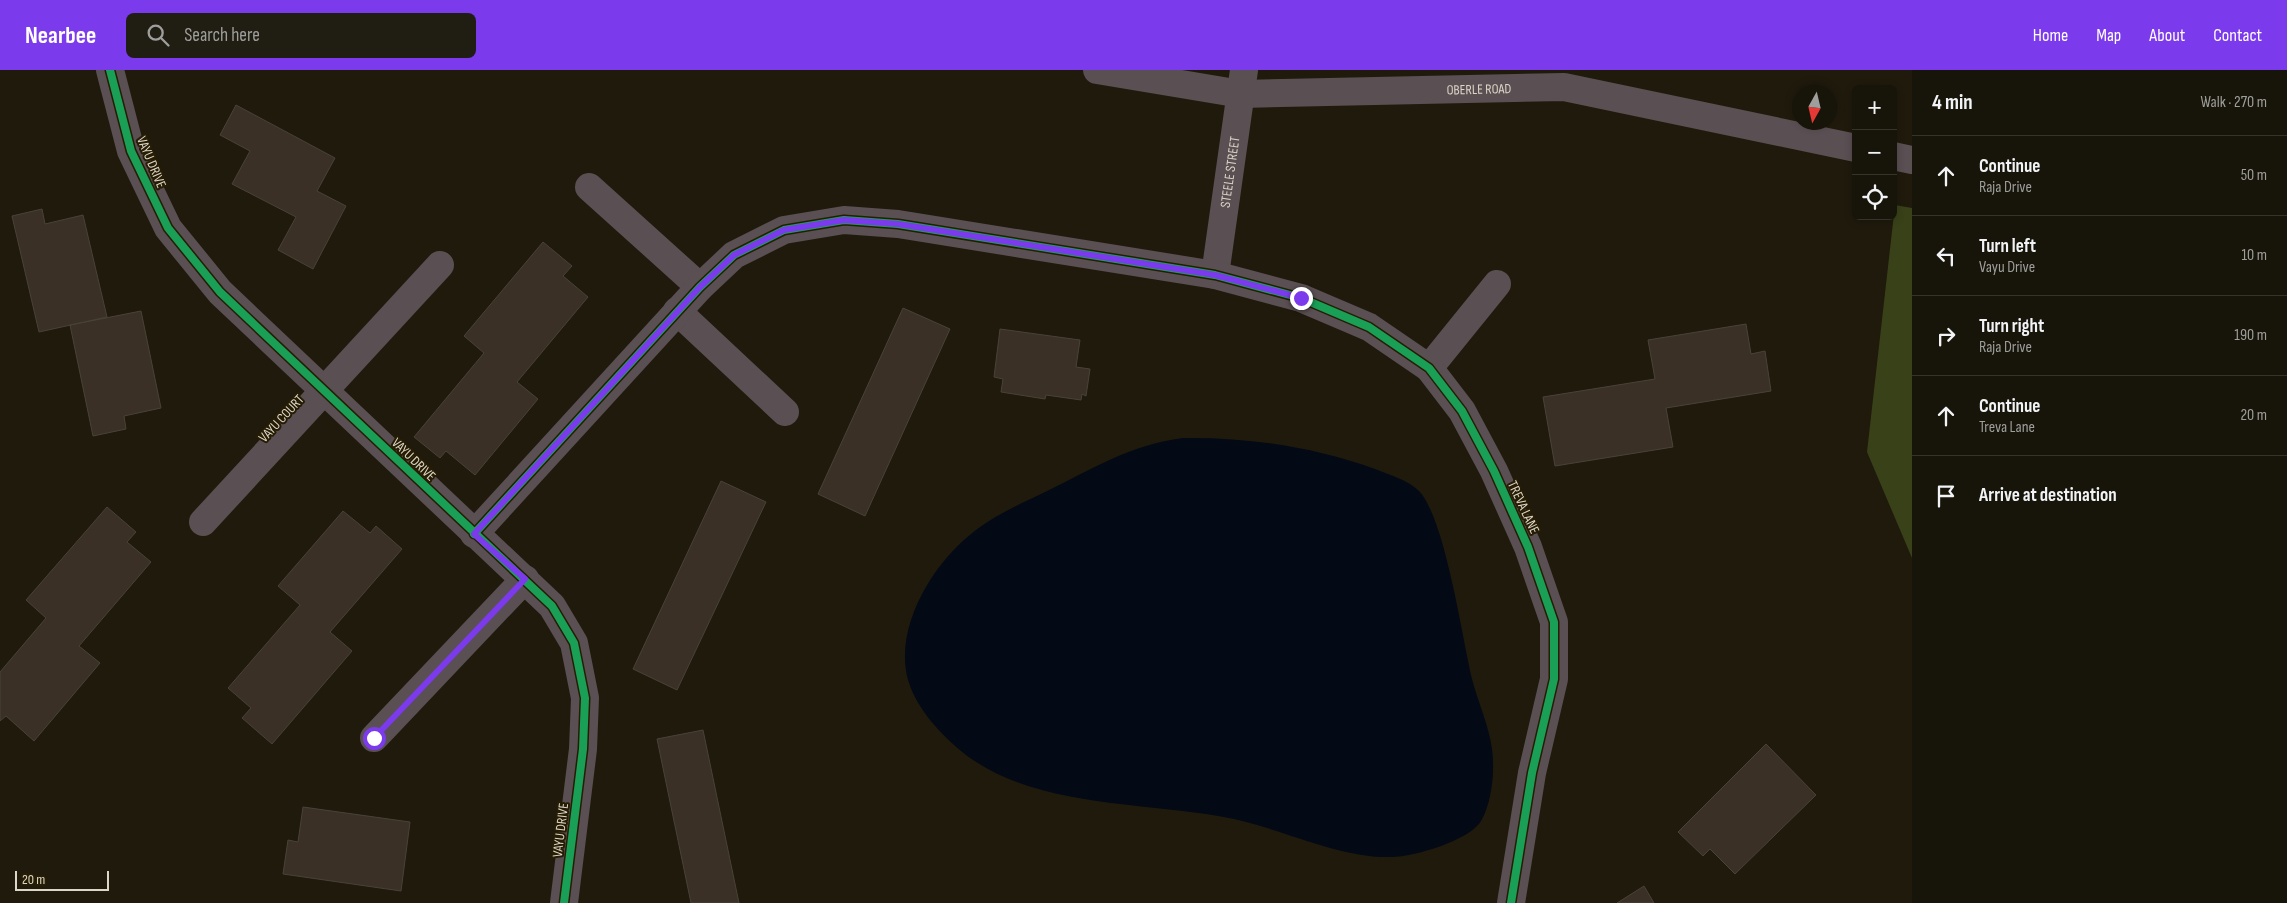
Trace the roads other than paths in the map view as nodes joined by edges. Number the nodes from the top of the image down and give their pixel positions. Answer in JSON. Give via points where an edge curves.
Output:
{"nodes":[{"id":1,"x":110,"y":70,"type":"edge"},
{"id":2,"x":1097,"y":70,"type":"edge"},
{"id":3,"x":1243,"y":82,"type":"edge"},
{"id":4,"x":1852,"y":147,"type":"edge"},
{"id":5,"x":1897,"y":157,"type":"edge"},
{"id":6,"x":1912,"y":160,"type":"edge"},
{"id":7,"x":589,"y":187,"type":"dead end"},
{"id":8,"x":440,"y":265,"type":"dead end"},
{"id":9,"x":1215,"y":275,"type":"junction"},
{"id":10,"x":1497,"y":284,"type":"dead end"},
{"id":11,"x":700,"y":287,"type":"junction"},
{"id":12,"x":677,"y":311,"type":"junction"},
{"id":13,"x":1429,"y":368,"type":"junction"},
{"id":14,"x":324,"y":390,"type":"junction"},
{"id":15,"x":785,"y":412,"type":"dead end"},
{"id":16,"x":202,"y":522,"type":"dead end"},
{"id":17,"x":474,"y":534,"type":"junction"},
{"id":18,"x":525,"y":579,"type":"junction"},
{"id":19,"x":374,"y":738,"type":"dead end"},
{"id":20,"x":564,"y":903,"type":"edge"},
{"id":21,"x":1511,"y":903,"type":"edge"}],
"edges":[{"from":1,"to":14,"type":"street","name":"VAYU DRIVE","via":[[131,151],[168,228],[220,292]]},
{"from":2,"to":3,"type":"street","name":"OBERLE ROAD"},
{"from":3,"to":4,"type":"street","name":"OBERLE ROAD","via":[[1564,87]]},
{"from":3,"to":9,"type":"street","name":"STEELE STREET"},
{"from":5,"to":6,"type":"street"},
{"from":7,"to":11,"type":"street"},
{"from":8,"to":14,"type":"street","name":"VAYU COURT"},
{"from":9,"to":11,"type":"street","name":"TREVA LANE","via":[[898,224],[844,220],[784,230],[734,255]]},
{"from":9,"to":13,"type":"street","name":"TREVA LANE","via":[[1301,298],[1369,327]]},
{"from":10,"to":13,"type":"street"},
{"from":11,"to":12,"type":"street","name":"TREVA LANE"},
{"from":12,"to":15,"type":"street"},
{"from":12,"to":17,"type":"street","name":"TREVA LANE"},
{"from":13,"to":21,"type":"street","name":"TREVA LANE","via":[[1462,411],[1494,472],[1528,547],[1554,622],[1554,679],[1532,773]]},
{"from":14,"to":16,"type":"street","name":"VAYU COURT"},
{"from":14,"to":17,"type":"street","name":"VAYU DRIVE"},
{"from":17,"to":18,"type":"street","name":"VAYU DRIVE"},
{"from":18,"to":19,"type":"street"},
{"from":18,"to":20,"type":"street","name":"VAYU DRIVE","via":[[552,606],[574,643],[585,698],[583,749]]}]}
